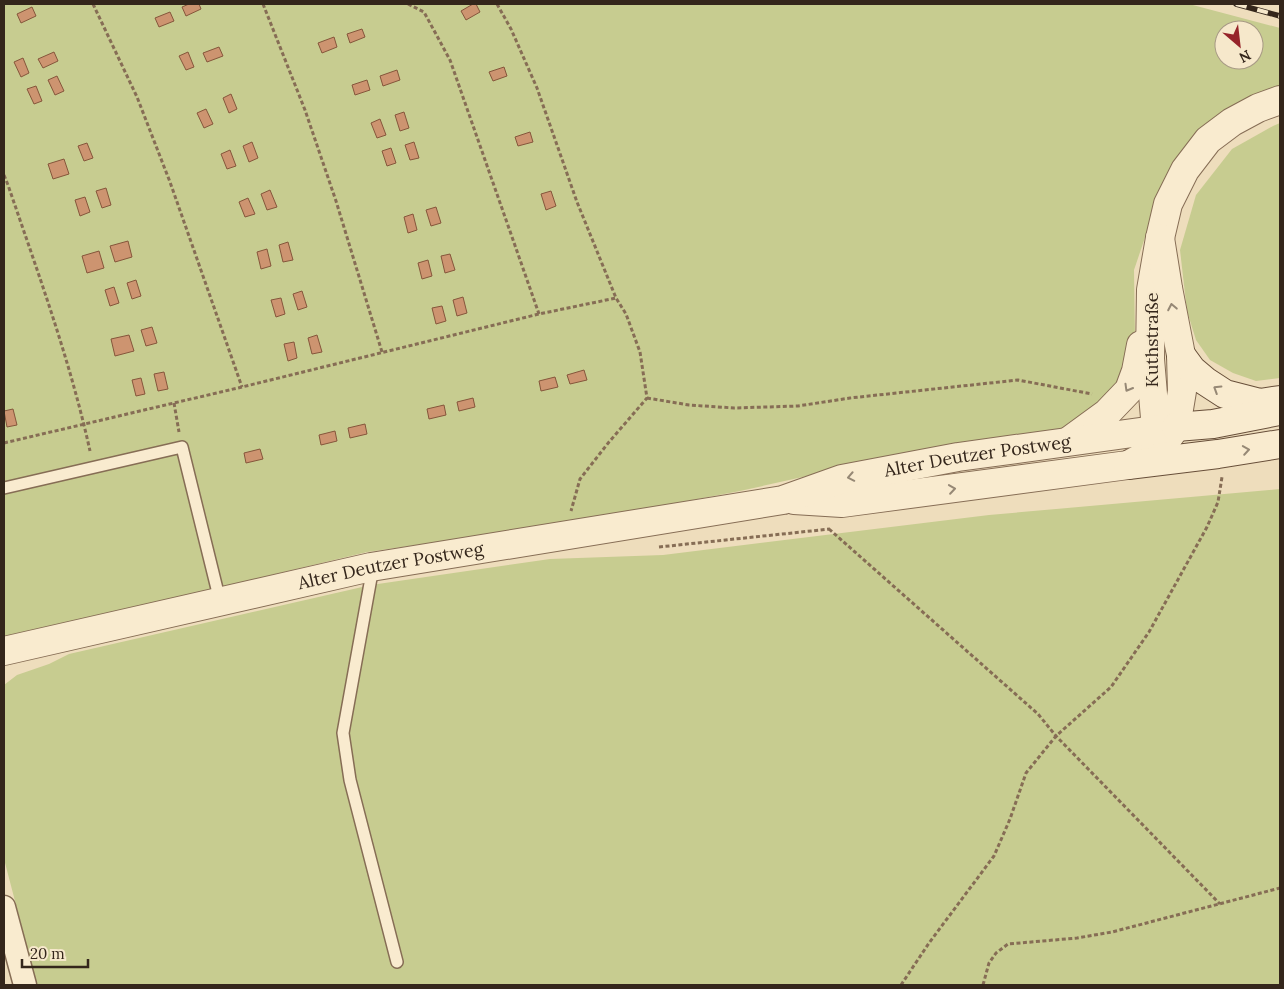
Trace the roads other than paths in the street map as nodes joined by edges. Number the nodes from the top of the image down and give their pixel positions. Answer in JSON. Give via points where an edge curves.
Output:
{"nodes":[{"id":1,"x":1280,"y":100,"type":"edge"},
{"id":2,"x":1160,"y":238,"type":"junction"},
{"id":3,"x":1151,"y":290,"type":"junction"},
{"id":4,"x":1182,"y":355,"type":"junction"},
{"id":5,"x":1280,"y":400,"type":"edge"},
{"id":6,"x":1280,"y":411,"type":"edge"},
{"id":7,"x":1167,"y":432,"type":"junction"},
{"id":8,"x":1067,"y":442,"type":"junction"},
{"id":9,"x":1280,"y":444,"type":"edge"},
{"id":10,"x":1128,"y":465,"type":"junction"},
{"id":11,"x":1218,"y":467,"type":"junction"},
{"id":12,"x":4,"y":488,"type":"edge"},
{"id":13,"x":783,"y":500,"type":"junction"},
{"id":14,"x":371,"y":567,"type":"junction"},
{"id":15,"x":220,"y":602,"type":"junction"},
{"id":16,"x":4,"y":651,"type":"edge"},
{"id":17,"x":4,"y":907,"type":"edge"},
{"id":18,"x":397,"y":962,"type":"dead end"},
{"id":19,"x":25,"y":985,"type":"edge"}],
"edges":[{"from":1,"to":2,"type":"street","name":"Kuthstraße","via":[[1232,122],[1208,140],[1176,187],[1168,204]]},
{"from":2,"to":3,"type":"street","name":"Kuthstraße"},
{"from":4,"to":2,"type":"street","name":"Kuthstraße","one_way":true},
{"from":3,"to":7,"type":"street","name":"Kuthstraße","via":[[1150,359],[1155,418]]},
{"from":3,"to":8,"type":"street","one_way":true,"via":[[1136,371],[1129,390],[1108,413]]},
{"from":5,"to":4,"type":"street","one_way":true,"via":[[1260,403],[1225,394],[1204,381]]},
{"from":4,"to":7,"type":"street","name":"Kuthstraße","via":[[1182,391]]},
{"from":6,"to":7,"type":"street","name":"Alter Deutzer Postweg"},
{"from":7,"to":8,"type":"street","name":"Alter Deutzer Postweg"},
{"from":7,"to":10,"type":"street","via":[[1161,447]]},
{"from":7,"to":11,"type":"street"},
{"from":8,"to":13,"type":"street","name":"Alter Deutzer Postweg","one_way":true,"via":[[958,457],[842,479]]},
{"from":11,"to":9,"type":"street","name":"Alter Deutzer Postweg","one_way":true},
{"from":10,"to":11,"type":"street","name":"Alter Deutzer Postweg"},
{"from":13,"to":10,"type":"street","name":"Alter Deutzer Postweg","one_way":true,"via":[[842,503]]},
{"from":12,"to":15,"type":"lane","via":[[182,448]]},
{"from":13,"to":14,"type":"street","name":"Alter Deutzer Postweg"},
{"from":14,"to":15,"type":"street","name":"Alter Deutzer Postweg"},
{"from":14,"to":18,"type":"lane","via":[[342,733],[350,780]]},
{"from":15,"to":16,"type":"street","name":"Alter Deutzer Postweg"},
{"from":17,"to":19,"type":"street"}]}
